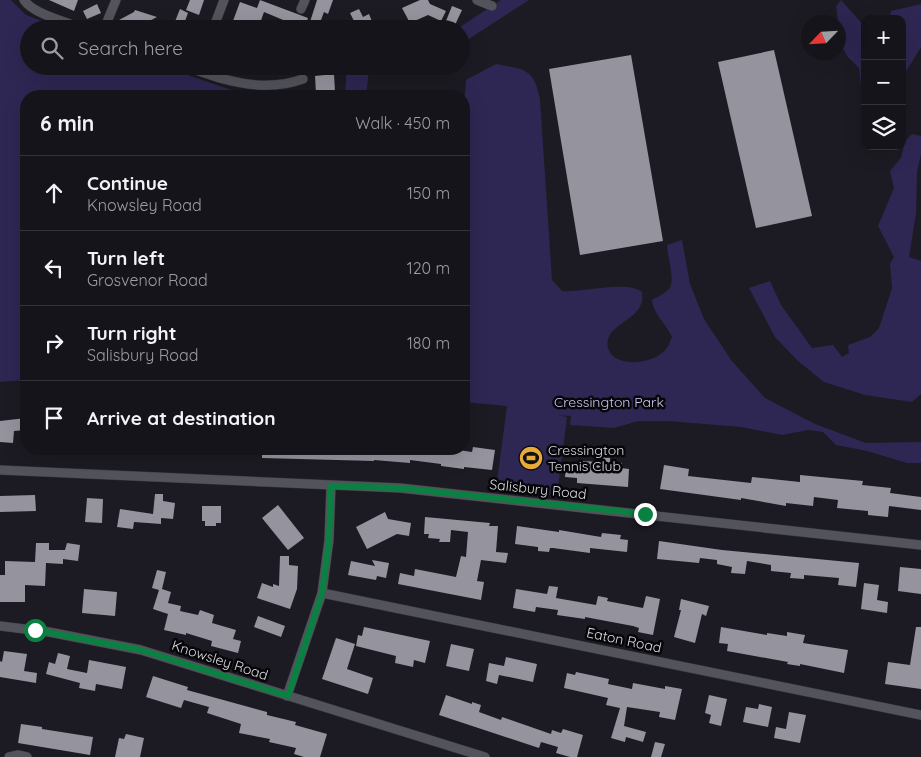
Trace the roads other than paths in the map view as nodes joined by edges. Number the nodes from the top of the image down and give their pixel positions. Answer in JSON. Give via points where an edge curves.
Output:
{"nodes":[{"id":1,"x":24,"y":0,"type":"edge"},
{"id":2,"x":116,"y":0,"type":"edge"},
{"id":3,"x":224,"y":0,"type":"edge"},
{"id":4,"x":305,"y":0,"type":"edge"},
{"id":5,"x":477,"y":0,"type":"edge"},
{"id":6,"x":492,"y":6,"type":"dead end"},
{"id":7,"x":301,"y":9,"type":"dead end"},
{"id":8,"x":61,"y":20,"type":"edge"},
{"id":9,"x":108,"y":20,"type":"edge"},
{"id":10,"x":216,"y":20,"type":"edge"},
{"id":11,"x":214,"y":75,"type":"edge"},
{"id":12,"x":304,"y":79,"type":"dead end"},
{"id":13,"x":0,"y":470,"type":"edge"},
{"id":14,"x":331,"y":486,"type":"junction"},
{"id":15,"x":921,"y":545,"type":"edge"},
{"id":16,"x":322,"y":593,"type":"junction"},
{"id":17,"x":0,"y":626,"type":"edge"},
{"id":18,"x":288,"y":696,"type":"junction"},
{"id":19,"x":921,"y":715,"type":"edge"},
{"id":20,"x":8,"y":757,"type":"edge"},
{"id":21,"x":27,"y":757,"type":"edge"},
{"id":22,"x":485,"y":757,"type":"edge"}],
"edges":[{"from":1,"to":8,"type":"street","via":[[35,10]]},
{"from":2,"to":9,"type":"street"},
{"from":3,"to":10,"type":"street"},
{"from":4,"to":7,"type":"street"},
{"from":5,"to":6,"type":"street"},
{"from":11,"to":12,"type":"street","via":[[248,85],[280,85]]},
{"from":13,"to":14,"type":"street","name":"Salisbury Road"},
{"from":14,"to":15,"type":"street","name":"Salisbury Road","via":[[400,488]]},
{"from":14,"to":16,"type":"street","via":[[329,540]]},
{"from":16,"to":18,"type":"street"},
{"from":16,"to":19,"type":"street","name":"Eaton Road"},
{"from":17,"to":18,"type":"street","name":"Knowsley Road","via":[[141,650]]},
{"from":18,"to":22,"type":"street","name":"Knowsley Road"},
{"from":20,"to":21,"type":"street"}]}
